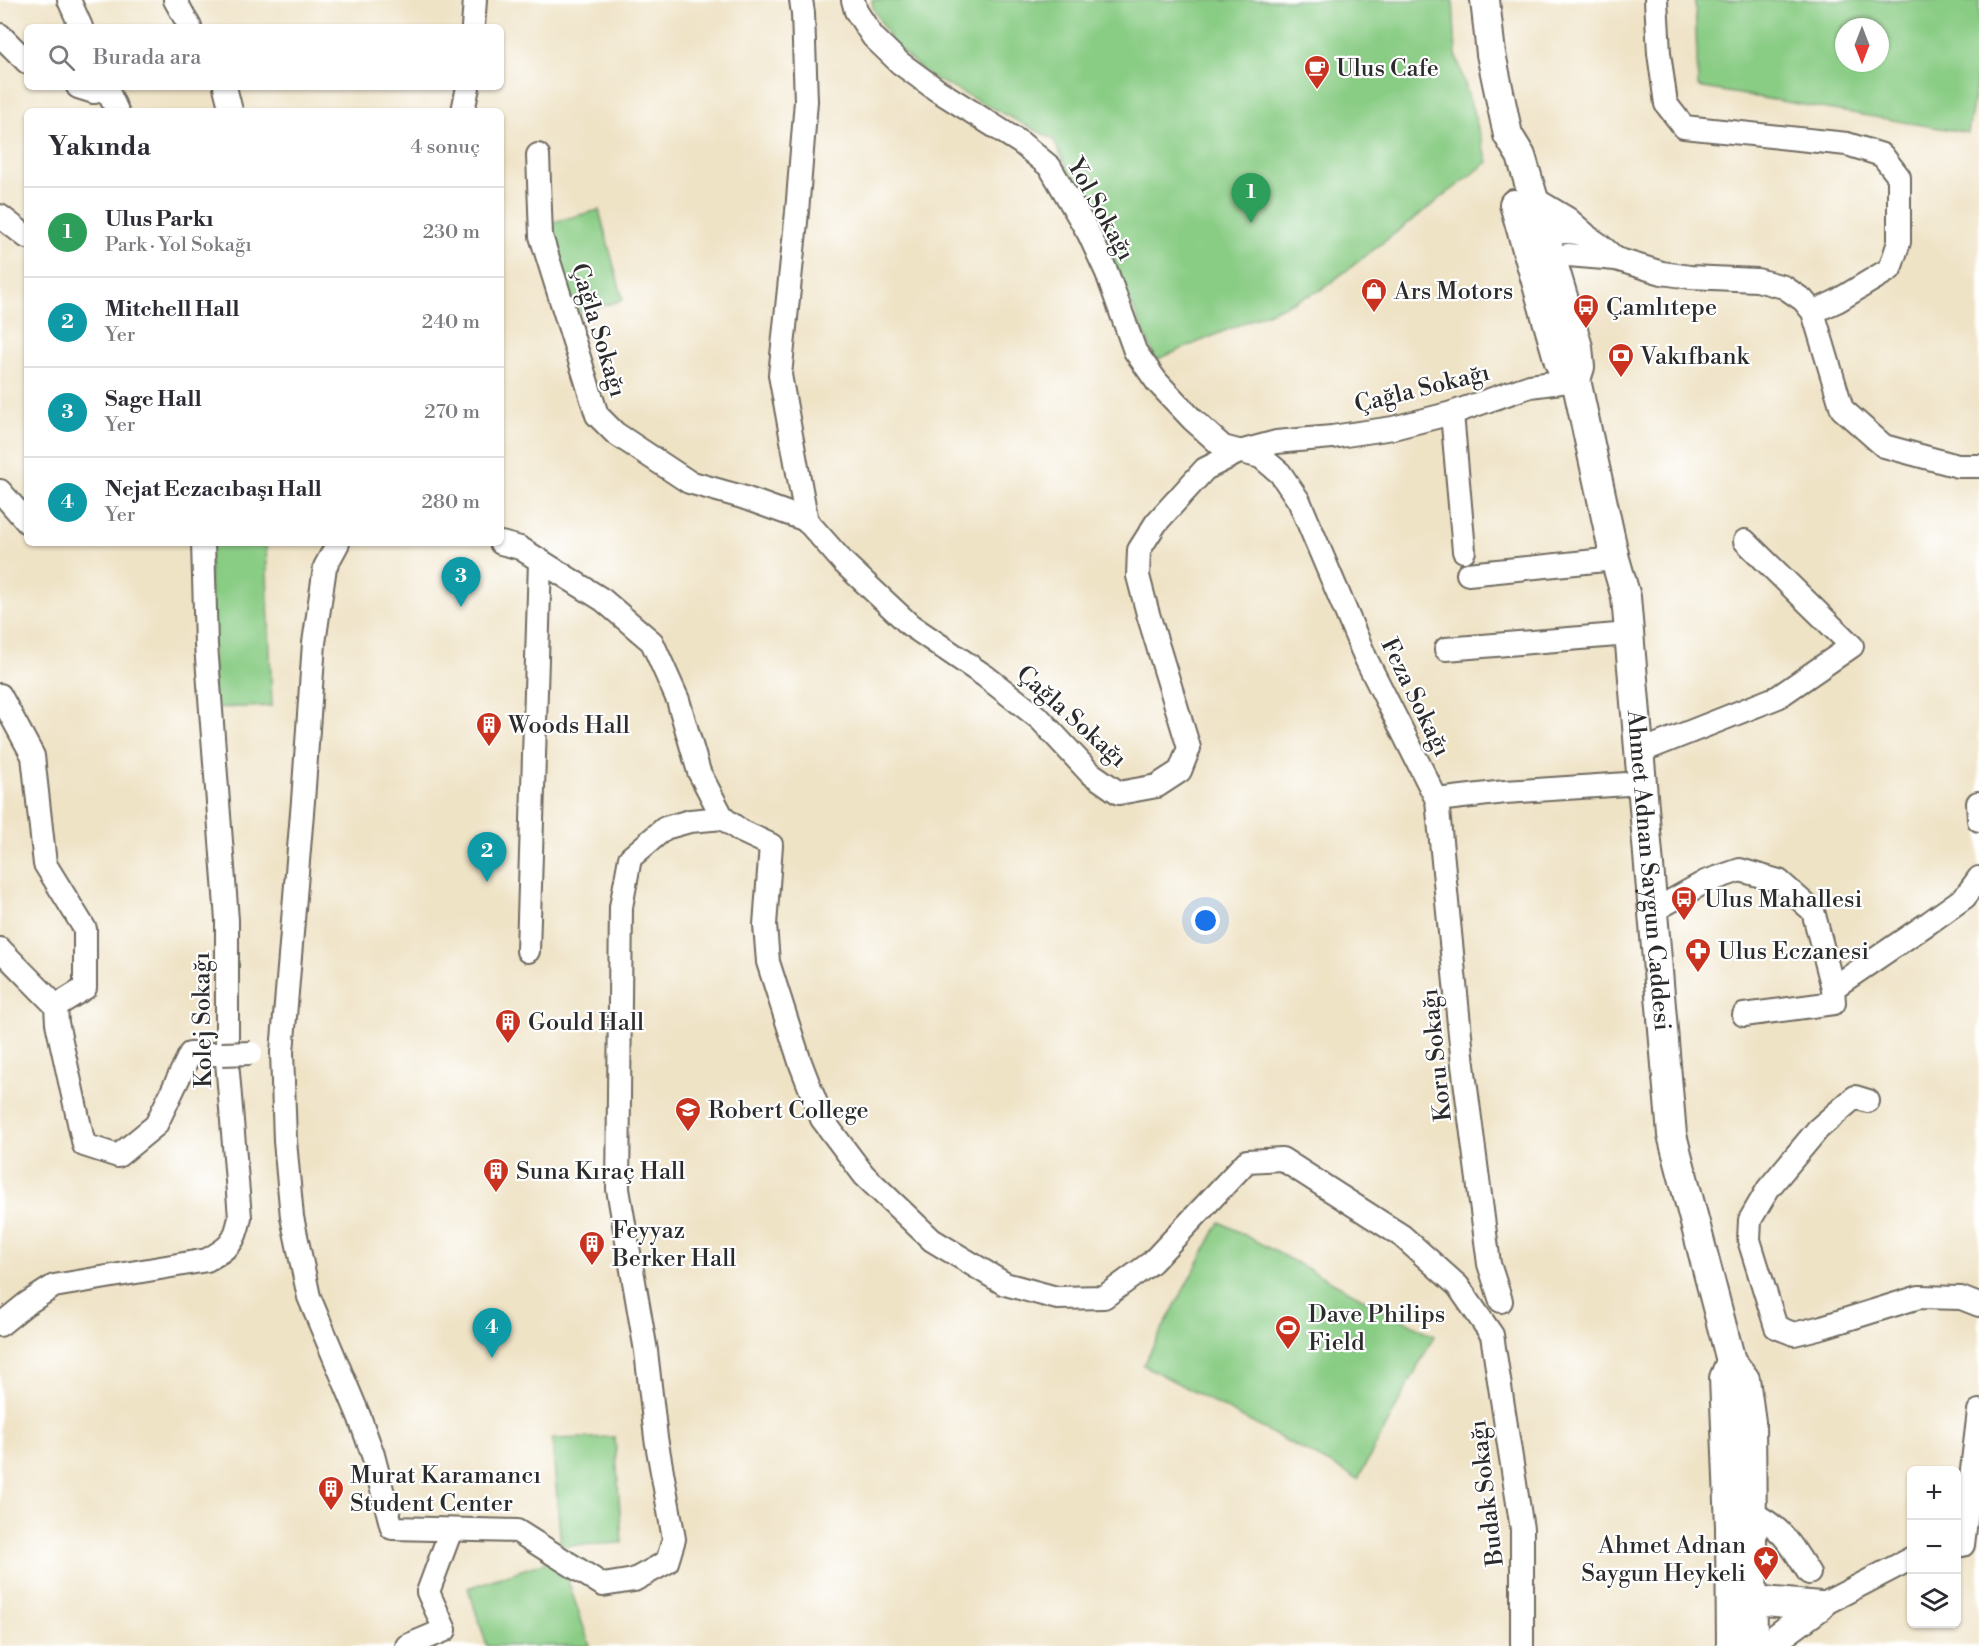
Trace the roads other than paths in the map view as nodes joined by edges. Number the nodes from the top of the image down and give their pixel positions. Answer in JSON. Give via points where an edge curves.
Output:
{"nodes":[{"id":1,"x":69,"y":0,"type":"edge"},
{"id":2,"x":175,"y":0,"type":"edge"},
{"id":3,"x":475,"y":0,"type":"edge"},
{"id":4,"x":801,"y":0,"type":"edge"},
{"id":5,"x":853,"y":0,"type":"edge"},
{"id":6,"x":1485,"y":0,"type":"edge"},
{"id":7,"x":1656,"y":0,"type":"edge"},
{"id":8,"x":80,"y":24,"type":"edge"},
{"id":9,"x":188,"y":24,"type":"edge"},
{"id":10,"x":473,"y":24,"type":"edge"},
{"id":11,"x":0,"y":35,"type":"edge"},
{"id":12,"x":24,"y":59,"type":"edge"},
{"id":13,"x":107,"y":90,"type":"edge"},
{"id":14,"x":226,"y":90,"type":"edge"},
{"id":15,"x":467,"y":90,"type":"edge"},
{"id":16,"x":116,"y":108,"type":"edge"},
{"id":17,"x":230,"y":108,"type":"edge"},
{"id":18,"x":464,"y":108,"type":"edge"},
{"id":19,"x":1508,"y":135,"type":"junction"},
{"id":20,"x":538,"y":155,"type":"dead end"},
{"id":21,"x":1533,"y":198,"type":"junction"},
{"id":22,"x":0,"y":216,"type":"edge"},
{"id":23,"x":1584,"y":234,"type":"junction"},
{"id":24,"x":24,"y":235,"type":"edge"},
{"id":25,"x":1538,"y":250,"type":"junction"},
{"id":26,"x":1616,"y":259,"type":"junction"},
{"id":27,"x":1813,"y":312,"type":"junction"},
{"id":28,"x":1576,"y":380,"type":"junction"},
{"id":29,"x":1452,"y":413,"type":"junction"},
{"id":30,"x":1239,"y":452,"type":"junction"},
{"id":31,"x":1979,"y":466,"type":"edge"},
{"id":32,"x":0,"y":491,"type":"edge"},
{"id":33,"x":24,"y":519,"type":"edge"},
{"id":34,"x":807,"y":522,"type":"junction"},
{"id":35,"x":1745,"y":541,"type":"dead end"},
{"id":36,"x":504,"y":544,"type":"edge"},
{"id":37,"x":203,"y":546,"type":"edge"},
{"id":38,"x":336,"y":546,"type":"edge"},
{"id":39,"x":1464,"y":551,"type":"dead end"},
{"id":40,"x":1615,"y":559,"type":"junction"},
{"id":41,"x":540,"y":561,"type":"junction"},
{"id":42,"x":1468,"y":574,"type":"dead end"},
{"id":43,"x":1629,"y":634,"type":"junction"},
{"id":44,"x":1446,"y":649,"type":"dead end"},
{"id":45,"x":0,"y":695,"type":"edge"},
{"id":46,"x":1639,"y":752,"type":"junction"},
{"id":47,"x":1642,"y":783,"type":"junction"},
{"id":48,"x":1437,"y":800,"type":"junction"},
{"id":49,"x":723,"y":818,"type":"junction"},
{"id":50,"x":1979,"y":878,"type":"edge"},
{"id":51,"x":1653,"y":911,"type":"junction"},
{"id":52,"x":0,"y":949,"type":"edge"},
{"id":53,"x":528,"y":951,"type":"dead end"},
{"id":54,"x":1833,"y":987,"type":"junction"},
{"id":55,"x":56,"y":1006,"type":"junction"},
{"id":56,"x":1744,"y":1015,"type":"dead end"},
{"id":57,"x":282,"y":1052,"type":"junction"},
{"id":58,"x":1868,"y":1101,"type":"dead end"},
{"id":59,"x":1501,"y":1301,"type":"dead end"},
{"id":60,"x":1979,"y":1305,"type":"edge"},
{"id":61,"x":0,"y":1325,"type":"edge"},
{"id":62,"x":1731,"y":1361,"type":"junction"},
{"id":63,"x":1979,"y":1411,"type":"edge"},
{"id":64,"x":1752,"y":1513,"type":"junction"},
{"id":65,"x":450,"y":1530,"type":"junction"},
{"id":66,"x":1966,"y":1548,"type":"edge"},
{"id":67,"x":1907,"y":1560,"type":"edge"},
{"id":68,"x":1809,"y":1573,"type":"dead end"},
{"id":69,"x":1753,"y":1600,"type":"junction"},
{"id":70,"x":1820,"y":1606,"type":"junction"},
{"id":71,"x":1736,"y":1640,"type":"edge"},
{"id":72,"x":407,"y":1646,"type":"edge"},
{"id":73,"x":1522,"y":1646,"type":"edge"},
{"id":74,"x":1753,"y":1646,"type":"edge"},
{"id":75,"x":1766,"y":1646,"type":"edge"}],
"edges":[{"from":1,"to":8,"type":"street"},
{"from":2,"to":9,"type":"street"},
{"from":3,"to":10,"type":"street"},
{"from":4,"to":34,"type":"street","via":[[806,101],[780,375]]},
{"from":5,"to":30,"type":"street","name":"Yol Sokağı","via":[[873,37],[900,63],[1012,137],[1050,167],[1089,234],[1135,351],[1157,382],[1192,419],[1223,447]]},
{"from":6,"to":19,"type":"main road","name":"Ahmet Adnan Saygun Caddesi","via":[[1491,54]]},
{"from":7,"to":27,"type":"street","via":[[1666,105],[1684,127],[1846,144],[1882,155],[1899,177],[1899,242],[1890,269]]},
{"from":11,"to":12,"type":"street"},
{"from":13,"to":16,"type":"street"},
{"from":14,"to":17,"type":"street"},
{"from":15,"to":18,"type":"street"},
{"from":19,"to":21,"type":"main road","name":"Ahmet Adnan Saygun Caddesi","via":[[1521,156]]},
{"from":19,"to":25,"type":"main road","name":"Ahmet Adnan Saygun Caddesi","via":[[1503,155],[1507,177]]},
{"from":20,"to":34,"type":"street","name":"Çağla Sokağı","via":[[541,236],[597,415],[615,432],[689,482]]},
{"from":21,"to":23,"type":"street","via":[[1568,219]]},
{"from":21,"to":25,"type":"main road","name":"Ahmet Adnan Saygun Caddesi"},
{"from":22,"to":24,"type":"street"},
{"from":23,"to":25,"type":"street","via":[[1556,232]]},
{"from":23,"to":26,"type":"street"},
{"from":25,"to":26,"type":"street"},
{"from":25,"to":28,"type":"main road","name":"Ahmet Adnan Saygun Caddesi","via":[[1559,362]]},
{"from":26,"to":27,"type":"street","via":[[1681,276],[1757,280],[1784,287]]},
{"from":27,"to":31,"type":"street","via":[[1842,409],[1884,446],[1958,466]]},
{"from":28,"to":29,"type":"street","name":"Çağla Sokağı","via":[[1530,386]]},
{"from":28,"to":40,"type":"main road","name":"Ahmet Adnan Saygun Caddesi"},
{"from":29,"to":30,"type":"street","name":"Çağla Sokağı","via":[[1393,428],[1276,442]]},
{"from":29,"to":39,"type":"street"},
{"from":30,"to":34,"type":"street","name":"Çağla Sokağı","via":[[1206,469],[1156,523],[1139,550],[1138,576],[1189,748],[1180,771],[1157,786],[1119,792],[1089,772],[1040,719],[910,626]]},
{"from":30,"to":48,"type":"street","name":"Feza Sokağı","via":[[1261,458],[1280,473],[1299,501],[1366,659]]},
{"from":32,"to":33,"type":"street"},
{"from":35,"to":46,"type":"street","via":[[1852,646],[1778,697]]},
{"from":36,"to":41,"type":"street","via":[[520,548]]},
{"from":37,"to":61,"type":"street","name":"Kolej Sokağı","via":[[206,645],[228,920],[228,1061],[240,1217],[236,1237],[226,1250],[207,1260],[54,1286]]},
{"from":38,"to":57,"type":"street","via":[[325,567],[314,643]]},
{"from":40,"to":42,"type":"street"},
{"from":40,"to":43,"type":"main road","name":"Ahmet Adnan Saygun Caddesi","via":[[1626,597]]},
{"from":41,"to":49,"type":"street","via":[[603,600],[652,642],[678,700],[699,772]]},
{"from":41,"to":53,"type":"street"},
{"from":43,"to":44,"type":"street"},
{"from":43,"to":46,"type":"main road","name":"Ahmet Adnan Saygun Caddesi"},
{"from":45,"to":55,"type":"street","via":[[33,756],[45,864],[85,929],[85,987]]},
{"from":46,"to":47,"type":"main road","name":"Ahmet Adnan Saygun Caddesi"},
{"from":47,"to":48,"type":"street"},
{"from":47,"to":51,"type":"main road","name":"Ahmet Adnan Saygun Caddesi"},
{"from":48,"to":59,"type":"street","name":"Koru Sokağı","via":[[1463,1065],[1489,1264]]},
{"from":49,"to":65,"type":"street","via":[[665,828],[630,858],[621,907],[618,1189],[674,1539],[668,1562],[634,1580],[603,1585],[517,1531]]},
{"from":49,"to":73,"type":"street","name":"Budak Sokağı","via":[[771,845],[765,925],[768,962],[822,1119],[864,1175],[932,1240],[1005,1284],[1057,1298],[1104,1297],[1152,1262],[1247,1161],[1282,1159],[1402,1236],[1458,1286],[1492,1335],[1522,1529]]},
{"from":50,"to":54,"type":"street","via":[[1965,897]]},
{"from":51,"to":54,"type":"street","via":[[1705,882],[1740,870],[1779,881],[1813,911]]},
{"from":51,"to":62,"type":"main road","name":"Ahmet Adnan Saygun Caddesi","via":[[1672,1135]]},
{"from":52,"to":55,"type":"street"},
{"from":54,"to":56,"type":"street","via":[[1834,1003]]},
{"from":55,"to":57,"type":"street","bridge":true,"via":[[84,1145],[118,1156],[156,1125],[190,1054]]},
{"from":57,"to":65,"type":"street","via":[[292,1216],[309,1297],[366,1435],[392,1528]]},
{"from":58,"to":60,"type":"street","via":[[1855,1097],[1818,1129],[1768,1189],[1750,1220],[1749,1240],[1776,1327],[1794,1334],[1919,1297],[1961,1298]]},
{"from":62,"to":64,"type":"main road","name":"Ahmet Adnan Saygun Caddesi","via":[[1745,1379],[1751,1422]]},
{"from":62,"to":71,"type":"main road","name":"Ahmet Adnan Saygun Caddesi","via":[[1724,1378]]},
{"from":63,"to":66,"type":"street"},
{"from":64,"to":68,"type":"street","via":[[1783,1533]]},
{"from":64,"to":69,"type":"main road","name":"Ahmet Adnan Saygun Caddesi"},
{"from":65,"to":72,"type":"street","via":[[428,1592],[445,1630]]},
{"from":67,"to":70,"type":"street"},
{"from":69,"to":70,"type":"main road"},
{"from":69,"to":71,"type":"main road"},
{"from":69,"to":74,"type":"main road","name":"Ahmet Adnan Saygun Caddesi"},
{"from":70,"to":75,"type":"main road"}]}
